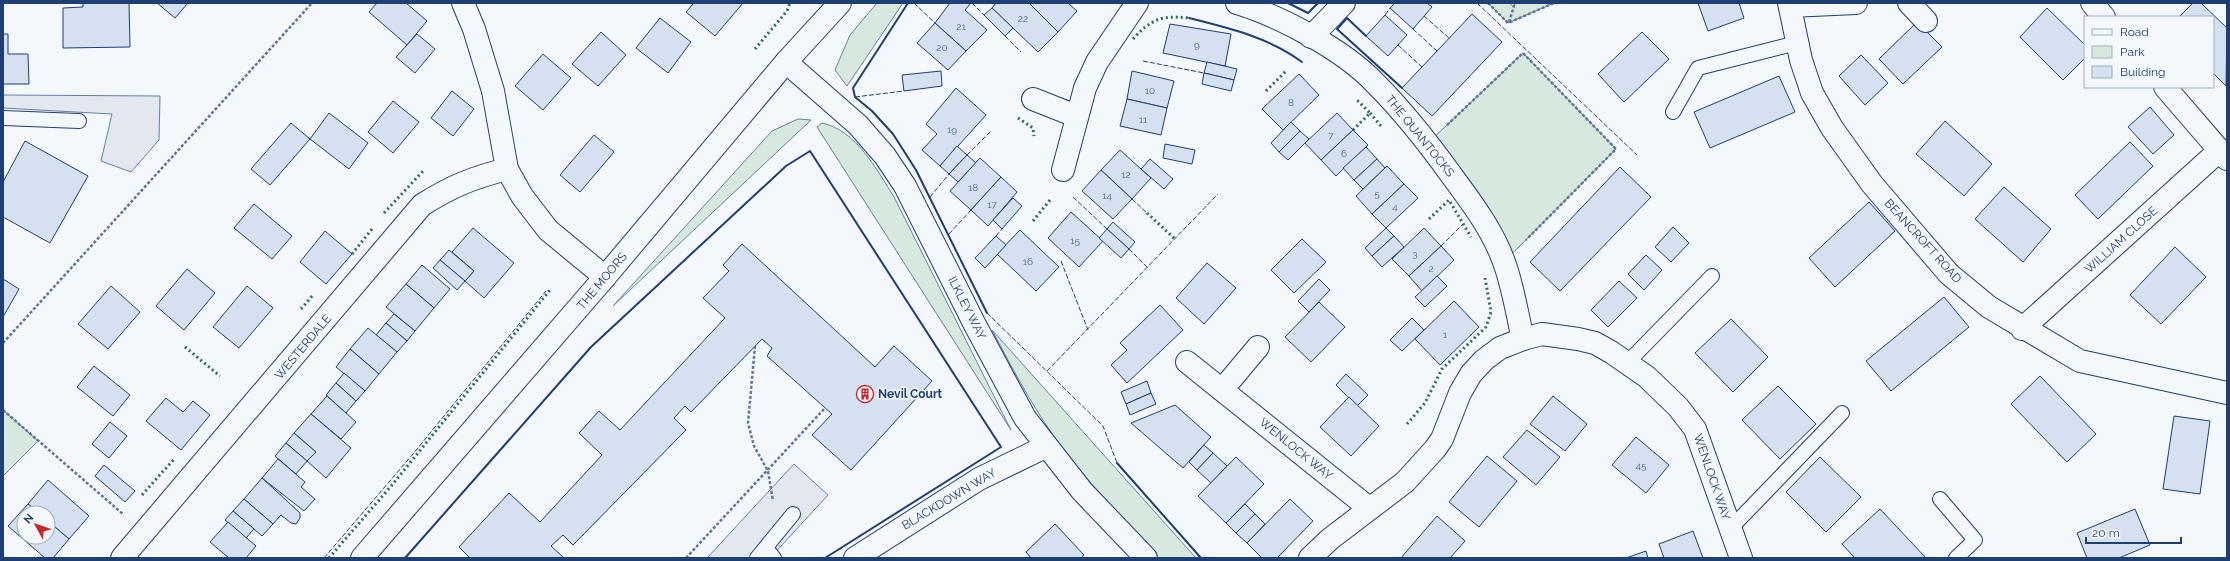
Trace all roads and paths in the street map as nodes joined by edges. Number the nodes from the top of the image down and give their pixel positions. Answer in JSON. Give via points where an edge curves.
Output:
{"nodes":[{"id":1,"x":312,"y":3,"type":"edge"},
{"id":2,"x":463,"y":3,"type":"edge"},
{"id":3,"x":840,"y":3,"type":"edge"},
{"id":4,"x":1137,"y":3,"type":"edge"},
{"id":5,"x":1237,"y":3,"type":"edge"},
{"id":6,"x":1344,"y":3,"type":"edge"},
{"id":7,"x":1488,"y":3,"type":"edge"},
{"id":8,"x":1515,"y":3,"type":"edge"},
{"id":9,"x":1554,"y":3,"type":"edge"},
{"id":10,"x":1856,"y":3,"type":"edge"},
{"id":11,"x":1909,"y":3,"type":"edge"},
{"id":12,"x":2092,"y":3,"type":"edge"},
{"id":13,"x":1790,"y":5,"type":"edge"},
{"id":14,"x":2103,"y":16,"type":"edge"},
{"id":15,"x":1926,"y":21,"type":"dead end"},
{"id":16,"x":1508,"y":23,"type":"junction"},
{"id":17,"x":1311,"y":37,"type":"junction"},
{"id":18,"x":1797,"y":43,"type":"junction"},
{"id":19,"x":786,"y":62,"type":"junction"},
{"id":20,"x":2166,"y":88,"type":"edge"},
{"id":21,"x":1033,"y":99,"type":"dead end"},
{"id":22,"x":1673,"y":112,"type":"dead end"},
{"id":23,"x":1076,"y":116,"type":"junction"},
{"id":24,"x":3,"y":118,"type":"edge"},
{"id":25,"x":80,"y":121,"type":"dead end"},
{"id":26,"x":1428,"y":143,"type":"junction"},
{"id":27,"x":2223,"y":155,"type":"edge"},
{"id":28,"x":507,"y":169,"type":"junction"},
{"id":29,"x":1063,"y":170,"type":"dead end"},
{"id":30,"x":1504,"y":262,"type":"junction"},
{"id":31,"x":1712,"y":276,"type":"dead end"},
{"id":32,"x":606,"y":277,"type":"junction"},
{"id":33,"x":2022,"y":329,"type":"junction"},
{"id":34,"x":1523,"y":339,"type":"junction"},
{"id":35,"x":3,"y":343,"type":"edge"},
{"id":36,"x":755,"y":346,"type":"dead end"},
{"id":37,"x":1258,"y":347,"type":"dead end"},
{"id":38,"x":1187,"y":362,"type":"dead end"},
{"id":39,"x":1628,"y":362,"type":"junction"},
{"id":40,"x":1222,"y":390,"type":"junction"},
{"id":41,"x":2227,"y":393,"type":"edge"},
{"id":42,"x":826,"y":408,"type":"dead end"},
{"id":43,"x":3,"y":410,"type":"edge"},
{"id":44,"x":1842,"y":413,"type":"dead end"},
{"id":45,"x":1045,"y":446,"type":"junction"},
{"id":46,"x":768,"y":471,"type":"junction"},
{"id":47,"x":1940,"y":499,"type":"dead end"},
{"id":48,"x":1369,"y":508,"type":"junction"},
{"id":49,"x":793,"y":514,"type":"dead end"},
{"id":50,"x":1730,"y":529,"type":"junction"},
{"id":51,"x":145,"y":533,"type":"junction"},
{"id":52,"x":768,"y":550,"type":"edge"},
{"id":53,"x":122,"y":558,"type":"edge"},
{"id":54,"x":362,"y":558,"type":"edge"},
{"id":55,"x":686,"y":558,"type":"edge"},
{"id":56,"x":856,"y":558,"type":"edge"},
{"id":57,"x":1146,"y":558,"type":"edge"},
{"id":58,"x":1310,"y":558,"type":"edge"},
{"id":59,"x":1741,"y":558,"type":"edge"},
{"id":60,"x":1956,"y":558,"type":"edge"}],
"edges":[{"from":1,"to":35,"type":"path"},
{"from":2,"to":28,"type":"street","via":[[474,28],[493,91]]},
{"from":3,"to":19,"type":"street","name":"THE MOORS"},
{"from":4,"to":23,"type":"street","via":[[1097,62]]},
{"from":5,"to":17,"type":"street","name":"THE QUANTOCKS","via":[[1277,18]]},
{"from":6,"to":17,"type":"street"},
{"from":7,"to":16,"type":"path"},
{"from":8,"to":16,"type":"path"},
{"from":9,"to":16,"type":"path"},
{"from":10,"to":13,"type":"street"},
{"from":11,"to":15,"type":"street"},
{"from":12,"to":14,"type":"street"},
{"from":13,"to":18,"type":"street","name":"BEANCROFT ROAD"},
{"from":17,"to":26,"type":"street","name":"THE QUANTOCKS","via":[[1344,58],[1374,82]]},
{"from":18,"to":22,"type":"lane","via":[[1698,68]]},
{"from":18,"to":33,"type":"street","name":"BEANCROFT ROAD","via":[[1812,93],[1832,128],[1872,184],[1949,274],[1989,308]]},
{"from":19,"to":32,"type":"street","name":"THE MOORS"},
{"from":19,"to":45,"type":"street","name":"ILKLEY WAY","via":[[858,125],[885,156],[905,186],[1007,386]]},
{"from":20,"to":27,"type":"street","name":"WILLIAM CLOSE"},
{"from":21,"to":23,"type":"street"},
{"from":23,"to":29,"type":"street"},
{"from":24,"to":25,"type":"lane"},
{"from":26,"to":30,"type":"street","name":"THE QUANTOCKS","via":[[1486,227]]},
{"from":26,"to":30,"type":"path","via":[[1523,53],[1616,149]]},
{"from":27,"to":33,"type":"street","name":"WILLIAM CLOSE"},
{"from":28,"to":32,"type":"street","via":[[522,196],[548,230]]},
{"from":28,"to":51,"type":"street","name":"WESTERDALE","via":[[473,178],[422,206]]},
{"from":30,"to":34,"type":"street","name":"THE QUANTOCKS"},
{"from":31,"to":39,"type":"lane"},
{"from":32,"to":54,"type":"street","name":"THE MOORS"},
{"from":33,"to":41,"type":"street","name":"BEANCROFT ROAD","via":[[2080,361]]},
{"from":34,"to":39,"type":"street","name":"WENLOCK WAY","via":[[1542,334],[1578,339],[1595,343]]},
{"from":34,"to":48,"type":"street","name":"WENLOCK WAY","via":[[1500,348],[1471,374],[1435,449],[1405,482]]},
{"from":36,"to":46,"type":"path","via":[[748,423],[754,446]]},
{"from":37,"to":40,"type":"street"},
{"from":38,"to":40,"type":"street","name":"WENLOCK WAY"},
{"from":39,"to":50,"type":"street","name":"WENLOCK WAY","via":[[1678,407],[1695,429]]},
{"from":40,"to":48,"type":"street","name":"WENLOCK WAY"},
{"from":42,"to":46,"type":"path"},
{"from":43,"to":51,"type":"path"},
{"from":44,"to":50,"type":"lane"},
{"from":45,"to":56,"type":"street","name":"BLACKDOWN WAY","via":[[979,479]]},
{"from":45,"to":57,"type":"street","name":"ILKLEY WAY","via":[[1082,491]]},
{"from":46,"to":52,"type":"path","via":[[773,495]]},
{"from":46,"to":55,"type":"path"},
{"from":47,"to":60,"type":"lane","via":[[1975,540]]},
{"from":48,"to":58,"type":"street","name":"WENLOCK WAY"},
{"from":49,"to":52,"type":"lane"},
{"from":50,"to":59,"type":"street","name":"WENLOCK WAY"},
{"from":51,"to":53,"type":"street","name":"WESTERDALE"}]}
